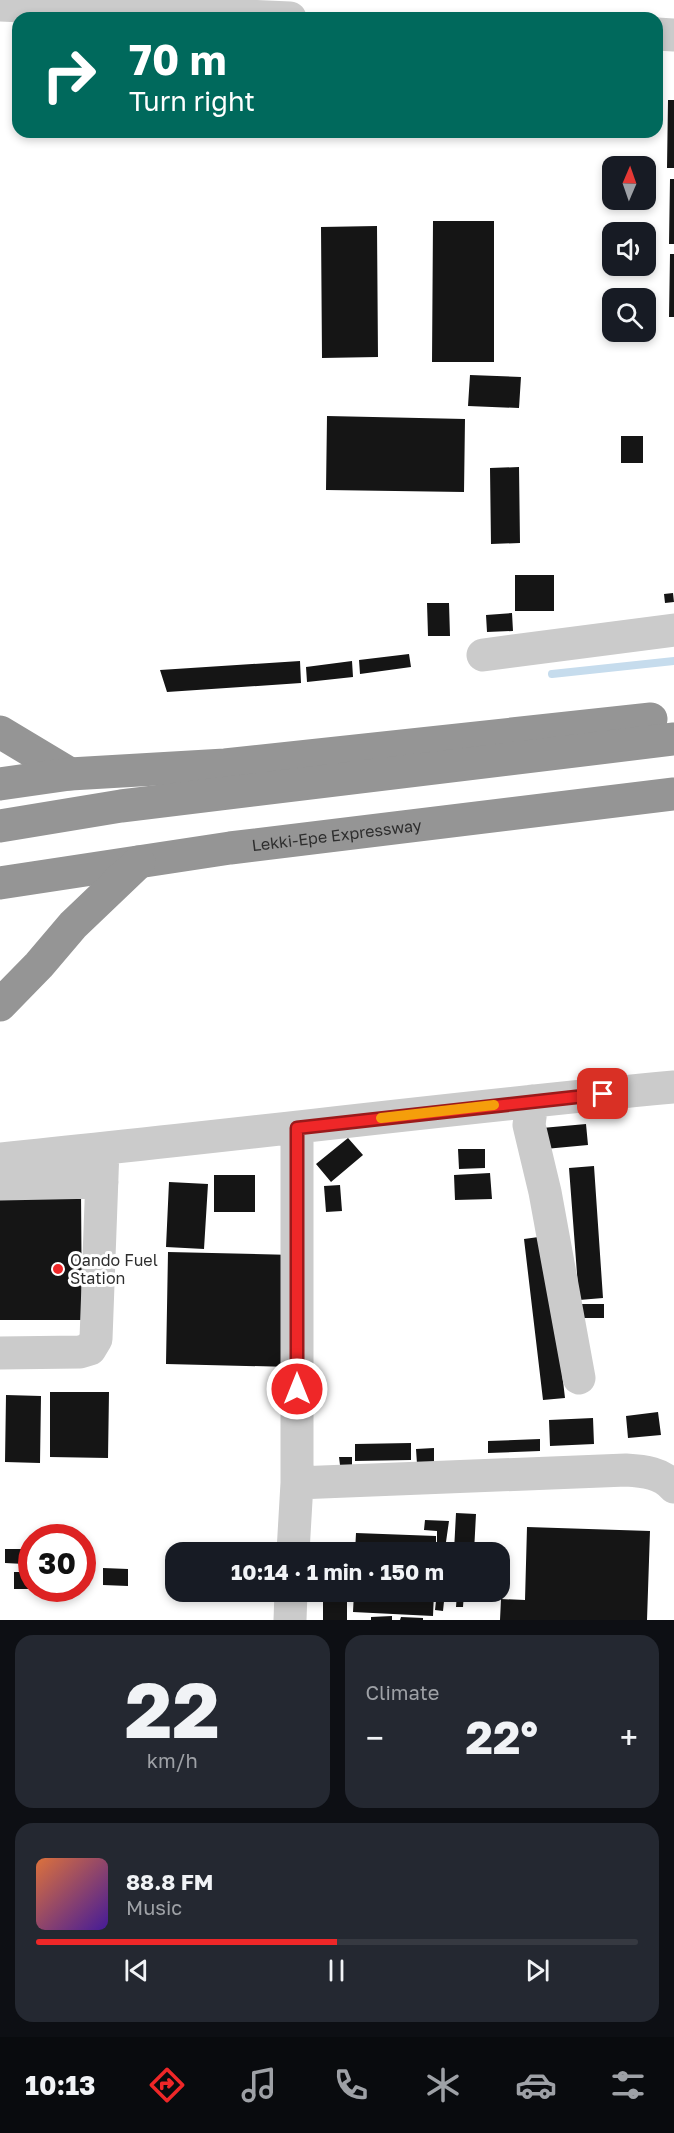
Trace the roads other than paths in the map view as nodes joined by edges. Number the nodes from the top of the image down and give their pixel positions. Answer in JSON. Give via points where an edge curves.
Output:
{"nodes":[{"id":1,"x":0,"y":5,"type":"edge"},
{"id":2,"x":101,"y":5,"type":"edge"},
{"id":3,"x":210,"y":7,"type":"edge"},
{"id":4,"x":246,"y":12,"type":"edge"},
{"id":5,"x":674,"y":630,"type":"edge"},
{"id":6,"x":483,"y":655,"type":"dead end"},
{"id":7,"x":674,"y":717,"type":"edge"},
{"id":8,"x":0,"y":732,"type":"edge"},
{"id":9,"x":674,"y":739,"type":"edge"},
{"id":10,"x":69,"y":774,"type":"junction"},
{"id":11,"x":0,"y":784,"type":"edge"},
{"id":12,"x":674,"y":794,"type":"edge"},
{"id":13,"x":0,"y":826,"type":"edge"},
{"id":14,"x":139,"y":862,"type":"junction"},
{"id":15,"x":0,"y":882,"type":"edge"},
{"id":16,"x":0,"y":1005,"type":"edge"},
{"id":17,"x":674,"y":1087,"type":"edge"},
{"id":18,"x":532,"y":1101,"type":"junction"},
{"id":19,"x":297,"y":1128,"type":"junction"},
{"id":20,"x":104,"y":1149,"type":"junction"},
{"id":21,"x":0,"y":1159,"type":"edge"},
{"id":22,"x":102,"y":1182,"type":"junction"},
{"id":23,"x":0,"y":1184,"type":"edge"},
{"id":24,"x":0,"y":1353,"type":"edge"},
{"id":25,"x":579,"y":1378,"type":"dead end"},
{"id":26,"x":297,"y":1484,"type":"junction"},
{"id":27,"x":674,"y":1487,"type":"edge"},
{"id":28,"x":294,"y":1542,"type":"edge"},
{"id":29,"x":291,"y":1602,"type":"edge"},
{"id":30,"x":290,"y":1620,"type":"edge"}],
"edges":[{"from":1,"to":2,"type":"street"},
{"from":2,"to":3,"type":"street"},
{"from":3,"to":4,"type":"street"},
{"from":5,"to":6,"type":"street"},
{"from":7,"to":10,"type":"highway","via":[[225,765]]},
{"from":8,"to":10,"type":"highway"},
{"from":9,"to":13,"type":"highway","via":[[121,806]]},
{"from":10,"to":11,"type":"highway"},
{"from":12,"to":14,"type":"highway","name":"Lekki-Epe Expressway"},
{"from":14,"to":15,"type":"highway","name":"Lekki-Epe Expressway"},
{"from":14,"to":16,"type":"highway","via":[[73,925]]},
{"from":17,"to":18,"type":"street"},
{"from":18,"to":19,"type":"street"},
{"from":18,"to":25,"type":"street","via":[[529,1125]]},
{"from":19,"to":20,"type":"street"},
{"from":19,"to":26,"type":"street"},
{"from":20,"to":21,"type":"street"},
{"from":20,"to":22,"type":"street"},
{"from":22,"to":23,"type":"street"},
{"from":22,"to":24,"type":"street","via":[[96,1339],[90,1349],[80,1352]]},
{"from":26,"to":27,"type":"street","via":[[626,1470],[648,1472],[668,1480]]},
{"from":26,"to":28,"type":"street"},
{"from":29,"to":30,"type":"street"}]}
